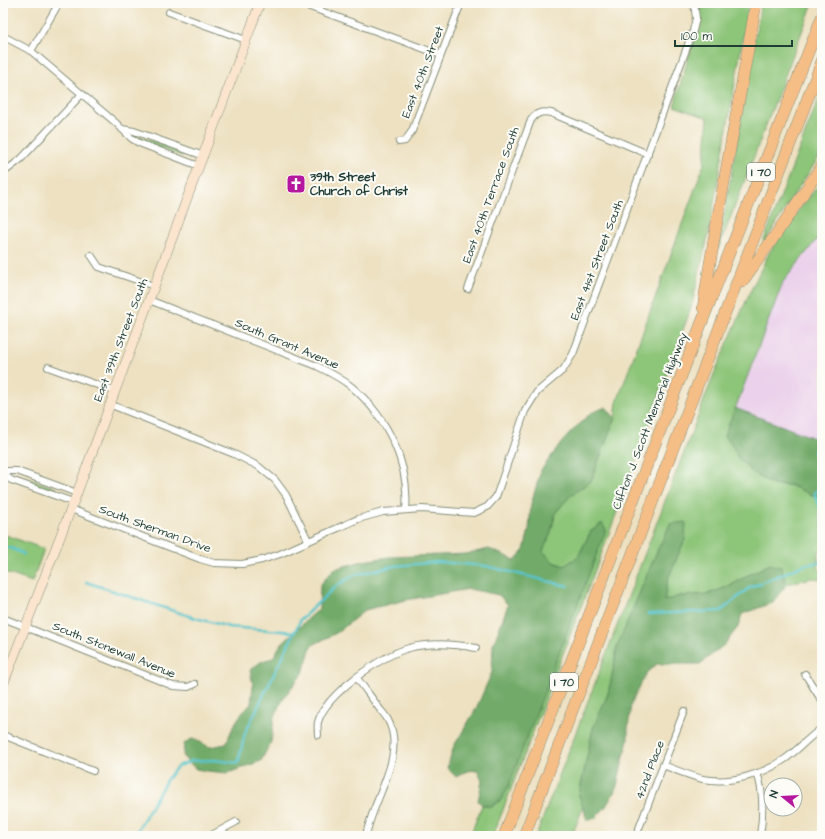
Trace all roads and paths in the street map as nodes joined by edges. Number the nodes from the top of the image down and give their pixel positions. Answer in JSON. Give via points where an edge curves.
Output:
{"nodes":[{"id":1,"x":59,"y":3,"type":"edge"},
{"id":2,"x":260,"y":3,"type":"edge"},
{"id":3,"x":300,"y":3,"type":"edge"},
{"id":4,"x":461,"y":3,"type":"edge"},
{"id":5,"x":694,"y":3,"type":"edge"},
{"id":6,"x":756,"y":3,"type":"edge"},
{"id":7,"x":169,"y":12,"type":"dead end"},
{"id":8,"x":822,"y":17,"type":"edge"},
{"id":9,"x":3,"y":36,"type":"edge"},
{"id":10,"x":246,"y":40,"type":"junction"},
{"id":11,"x":31,"y":51,"type":"junction"},
{"id":12,"x":441,"y":55,"type":"junction"},
{"id":13,"x":822,"y":61,"type":"edge"},
{"id":14,"x":82,"y":94,"type":"junction"},
{"id":15,"x":122,"y":129,"type":"junction"},
{"id":16,"x":399,"y":142,"type":"dead end"},
{"id":17,"x":648,"y":154,"type":"junction"},
{"id":18,"x":204,"y":156,"type":"junction"},
{"id":19,"x":199,"y":166,"type":"junction"},
{"id":20,"x":822,"y":166,"type":"edge"},
{"id":21,"x":3,"y":173,"type":"edge"},
{"id":22,"x":91,"y":255,"type":"dead end"},
{"id":23,"x":154,"y":286,"type":"junction"},
{"id":24,"x":468,"y":289,"type":"dead end"},
{"id":25,"x":732,"y":296,"type":"junction"},
{"id":26,"x":149,"y":300,"type":"junction"},
{"id":27,"x":700,"y":327,"type":"junction"},
{"id":28,"x":48,"y":367,"type":"dead end"},
{"id":29,"x":114,"y":391,"type":"junction"},
{"id":30,"x":110,"y":404,"type":"junction"},
{"id":31,"x":3,"y":471,"type":"edge"},
{"id":32,"x":3,"y":474,"type":"edge"},
{"id":33,"x":77,"y":492,"type":"junction"},
{"id":34,"x":72,"y":506,"type":"junction"},
{"id":35,"x":487,"y":507,"type":"joint"},
{"id":36,"x":406,"y":510,"type":"junction"},
{"id":37,"x":308,"y":540,"type":"junction"},
{"id":38,"x":3,"y":618,"type":"edge"},
{"id":39,"x":25,"y":626,"type":"junction"},
{"id":40,"x":476,"y":648,"type":"dead end"},
{"id":41,"x":805,"y":674,"type":"dead end"},
{"id":42,"x":357,"y":678,"type":"junction"},
{"id":43,"x":195,"y":684,"type":"dead end"},
{"id":44,"x":3,"y":685,"type":"edge"},
{"id":45,"x":822,"y":701,"type":"edge"},
{"id":46,"x":684,"y":711,"type":"dead end"},
{"id":47,"x":822,"y":728,"type":"edge"},
{"id":48,"x":3,"y":735,"type":"edge"},
{"id":49,"x":318,"y":735,"type":"dead end"},
{"id":50,"x":663,"y":765,"type":"junction"},
{"id":51,"x":93,"y":771,"type":"dead end"},
{"id":52,"x":757,"y":773,"type":"junction"},
{"id":53,"x":236,"y":822,"type":"dead end"},
{"id":54,"x":210,"y":836,"type":"edge"},
{"id":55,"x":366,"y":836,"type":"edge"},
{"id":56,"x":504,"y":836,"type":"edge"},
{"id":57,"x":524,"y":836,"type":"edge"},
{"id":58,"x":636,"y":836,"type":"edge"},
{"id":59,"x":760,"y":836,"type":"edge"}],
"edges":[{"from":1,"to":11,"type":"street"},
{"from":2,"to":10,"type":"main road","name":"East 39th Street South"},
{"from":3,"to":12,"type":"street"},
{"from":4,"to":12,"type":"street","name":"East 40th Street"},
{"from":5,"to":17,"type":"street","name":"East 41st Street South","via":[[696,18],[693,31]]},
{"from":6,"to":27,"type":"highway"},
{"from":7,"to":10,"type":"street"},
{"from":8,"to":27,"type":"highway","name":"Clifton J. Scott Memorial Highway","number":"I 70"},
{"from":9,"to":11,"type":"street"},
{"from":10,"to":18,"type":"main road","name":"East 39th Street South"},
{"from":11,"to":14,"type":"street"},
{"from":12,"to":16,"type":"street","name":"East 40th Street","via":[[412,131],[405,141]]},
{"from":13,"to":25,"type":"highway","number":"I 70"},
{"from":14,"to":15,"type":"street"},
{"from":14,"to":21,"type":"street","via":[[21,159]]},
{"from":15,"to":18,"type":"street"},
{"from":15,"to":19,"type":"street","via":[[139,144]]},
{"from":17,"to":24,"type":"street","name":"East 40th Terrace South","via":[[550,113],[544,111],[536,114],[530,120]]},
{"from":17,"to":35,"type":"street","name":"East 41st Street South","via":[[573,354],[563,370],[537,392],[525,411],[496,498]]},
{"from":18,"to":19,"type":"main road","name":"East 39th Street South"},
{"from":19,"to":23,"type":"main road","name":"East 39th Street South"},
{"from":20,"to":25,"type":"highway"},
{"from":22,"to":23,"type":"street","via":[[99,266]]},
{"from":23,"to":26,"type":"main road","name":"East 39th Street South"},
{"from":25,"to":57,"type":"highway","number":"I 70"},
{"from":26,"to":29,"type":"main road","name":"East 39th Street South"},
{"from":26,"to":36,"type":"street","name":"South Grant Avenue","via":[[317,366],[352,387],[377,412],[396,445],[406,479]]},
{"from":27,"to":56,"type":"highway","name":"Clifton J. Scott Memorial Highway","number":"I 70"},
{"from":28,"to":29,"type":"street"},
{"from":29,"to":30,"type":"main road","name":"East 39th Street South"},
{"from":30,"to":33,"type":"main road","name":"East 39th Street South"},
{"from":30,"to":37,"type":"street","via":[[258,466],[275,480],[286,495]]},
{"from":31,"to":33,"type":"street","via":[[17,471]]},
{"from":32,"to":34,"type":"street","name":"South Sherman Drive","via":[[11,480]]},
{"from":33,"to":34,"type":"main road","name":"East 39th Street South"},
{"from":34,"to":37,"type":"street","name":"South Sherman Drive","via":[[173,550],[214,563],[242,564],[262,560]]},
{"from":34,"to":39,"type":"main road","name":"East 39th Street South"},
{"from":35,"to":36,"type":"street","name":"South Sherman Drive","via":[[474,512]]},
{"from":36,"to":37,"type":"street","name":"South Sherman Drive","via":[[383,512],[358,519]]},
{"from":38,"to":39,"type":"street","name":"South Stonewall Avenue"},
{"from":39,"to":43,"type":"street","name":"South Stonewall Avenue","via":[[173,686],[188,687]]},
{"from":39,"to":44,"type":"main road","name":"East 39th Street South"},
{"from":40,"to":42,"type":"street","via":[[442,644],[409,648],[381,660]]},
{"from":41,"to":45,"type":"street"},
{"from":42,"to":49,"type":"street","via":[[330,702],[318,724]]},
{"from":42,"to":55,"type":"street","via":[[389,721],[393,736],[390,770],[372,813]]},
{"from":46,"to":50,"type":"street","name":"42nd Place"},
{"from":47,"to":52,"type":"street","via":[[786,758]]},
{"from":48,"to":51,"type":"street"},
{"from":50,"to":52,"type":"street","via":[[704,779],[728,780]]},
{"from":50,"to":58,"type":"street","name":"42nd Place"},
{"from":52,"to":59,"type":"street","via":[[762,810]]},
{"from":53,"to":54,"type":"street"}]}
